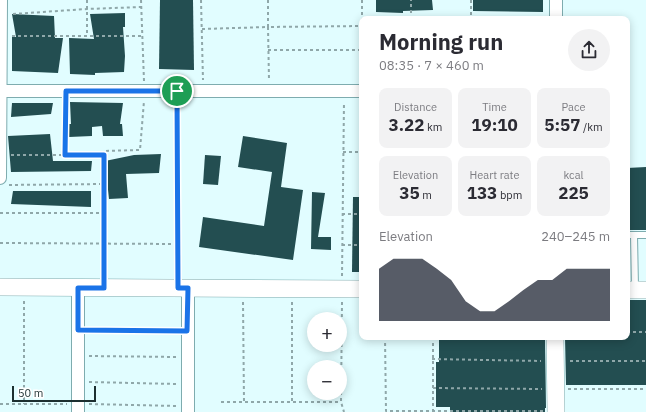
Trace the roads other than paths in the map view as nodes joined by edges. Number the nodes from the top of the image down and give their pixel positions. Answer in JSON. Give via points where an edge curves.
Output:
{"nodes":[{"id":1,"x":1,"y":0,"type":"edge"},
{"id":2,"x":556,"y":0,"type":"edge"},
{"id":3,"x":1,"y":14,"type":"edge"},
{"id":4,"x":556,"y":16,"type":"edge"},
{"id":5,"x":1,"y":91,"type":"junction"},
{"id":6,"x":359,"y":91,"type":"edge"},
{"id":7,"x":0,"y":155,"type":"edge"},
{"id":8,"x":4,"y":181,"type":"edge"},
{"id":9,"x":630,"y":235,"type":"edge"},
{"id":10,"x":634,"y":235,"type":"junction"},
{"id":11,"x":646,"y":235,"type":"edge"},
{"id":12,"x":0,"y":287,"type":"edge"},
{"id":13,"x":78,"y":288,"type":"junction"},
{"id":14,"x":183,"y":288,"type":"junction"},
{"id":15,"x":359,"y":289,"type":"edge"},
{"id":16,"x":636,"y":290,"type":"edge"},
{"id":17,"x":555,"y":340,"type":"edge"},
{"id":18,"x":78,"y":408,"type":"edge"},
{"id":19,"x":188,"y":409,"type":"edge"},
{"id":20,"x":556,"y":412,"type":"edge"}],
"edges":[{"from":1,"to":3,"type":"street"},
{"from":2,"to":4,"type":"street"},
{"from":3,"to":5,"type":"street"},
{"from":5,"to":6,"type":"street"},
{"from":5,"to":7,"type":"street"},
{"from":7,"to":8,"type":"street"},
{"from":9,"to":10,"type":"lane"},
{"from":10,"to":11,"type":"lane"},
{"from":10,"to":16,"type":"lane"},
{"from":12,"to":13,"type":"street"},
{"from":13,"to":14,"type":"street"},
{"from":13,"to":18,"type":"street"},
{"from":14,"to":15,"type":"street"},
{"from":14,"to":19,"type":"street","via":[[187,331]]},
{"from":17,"to":20,"type":"street"}]}
